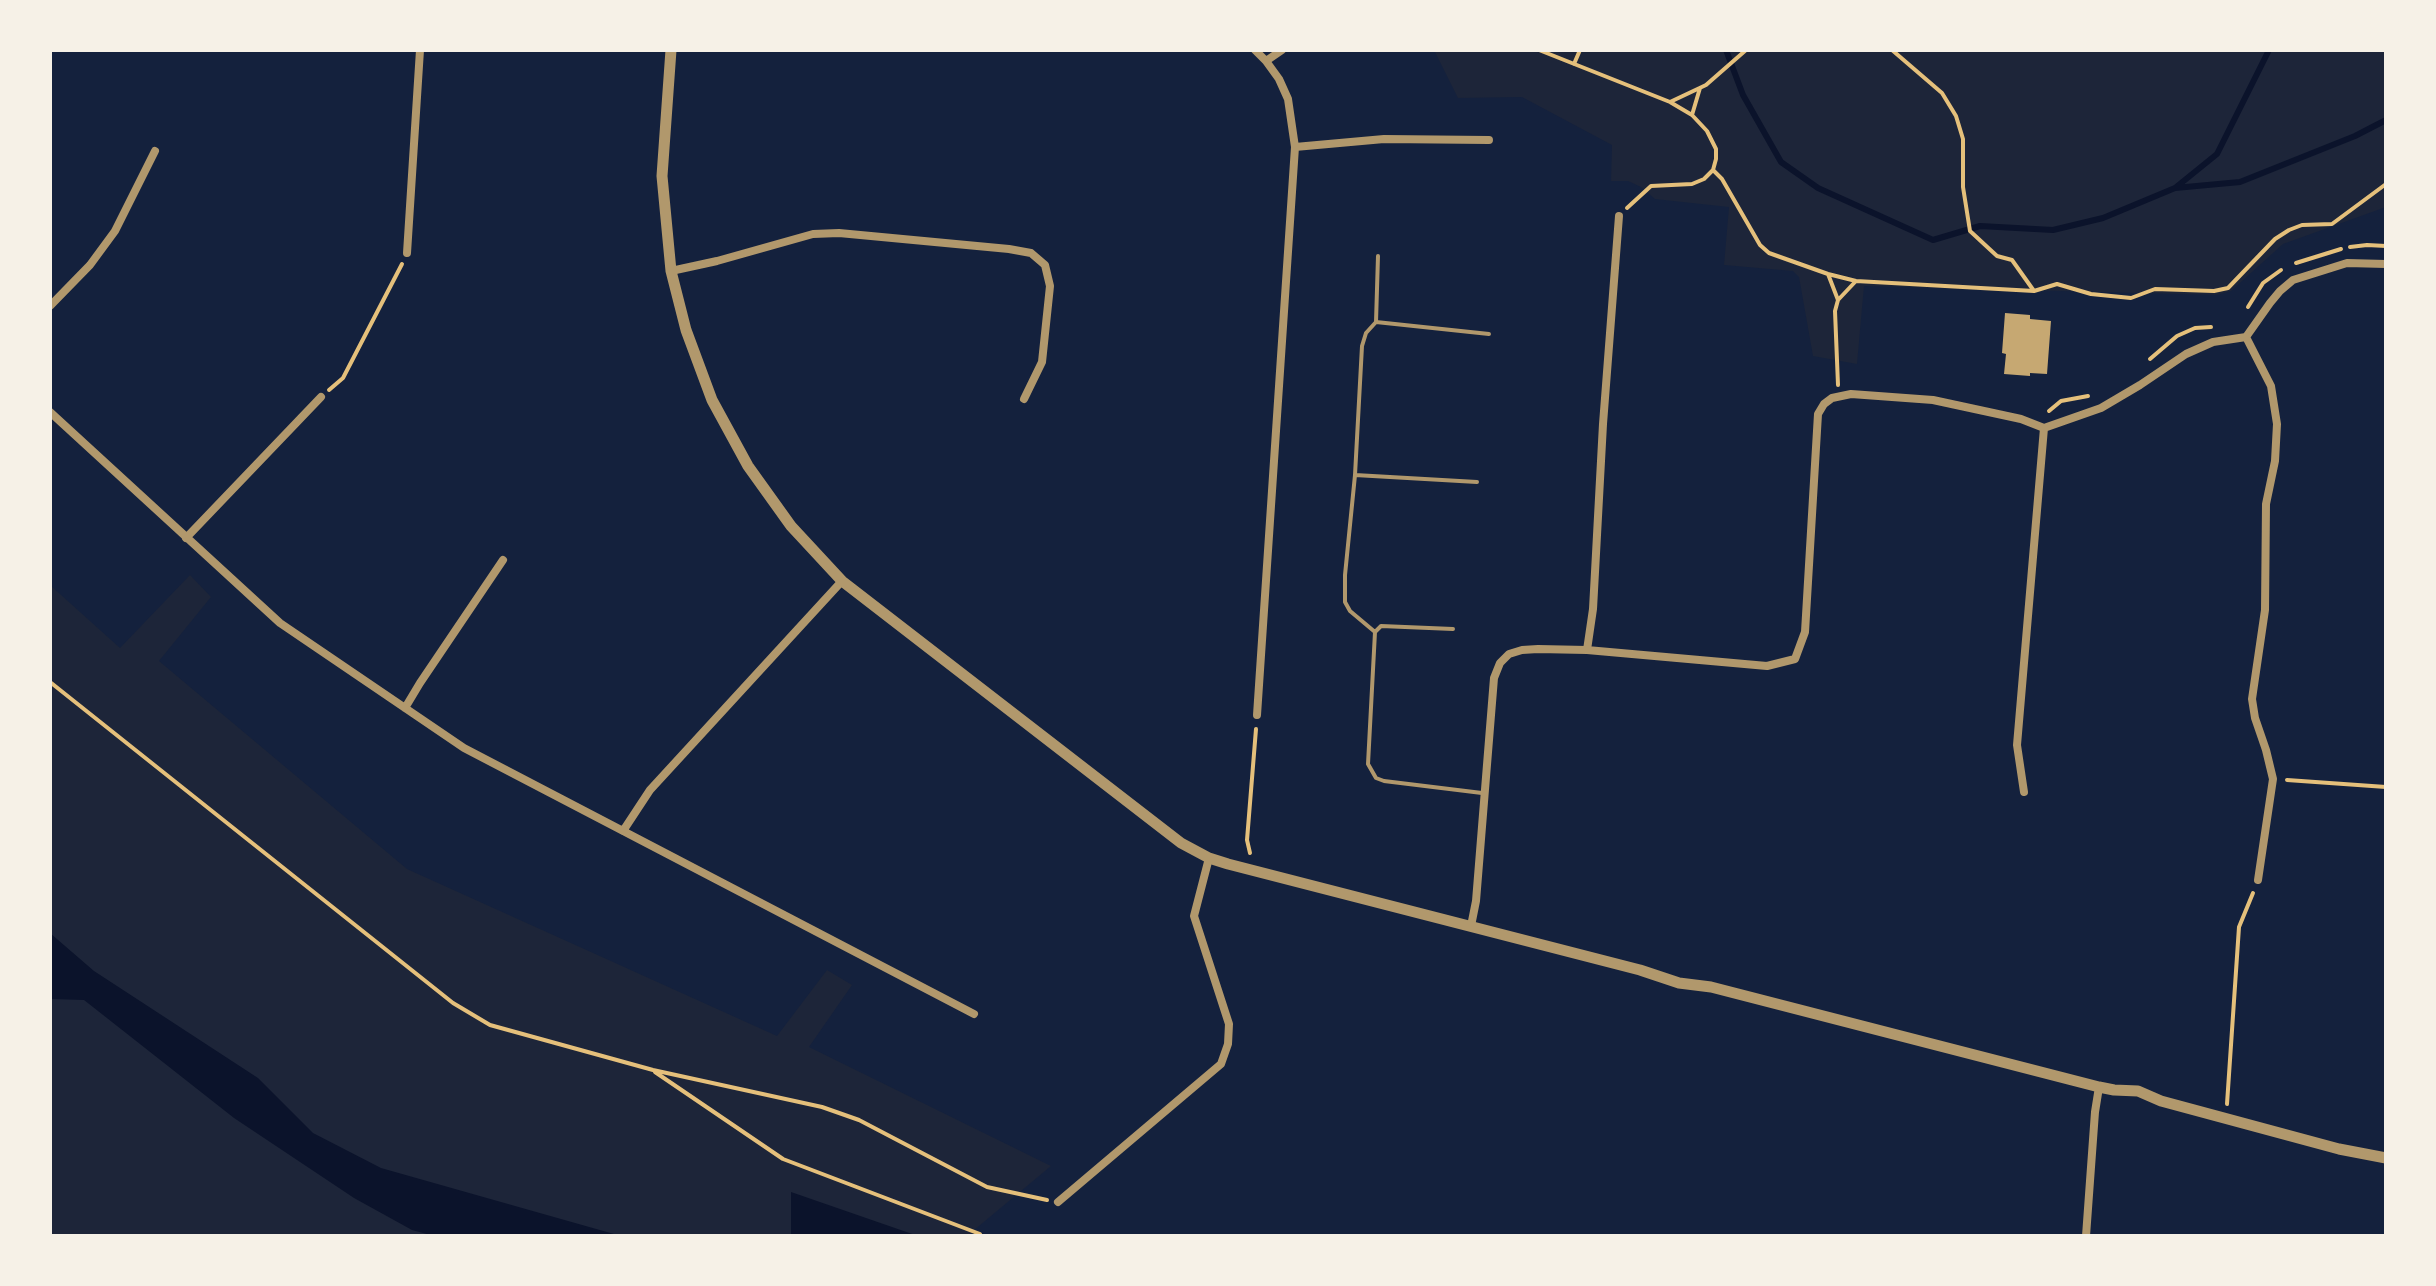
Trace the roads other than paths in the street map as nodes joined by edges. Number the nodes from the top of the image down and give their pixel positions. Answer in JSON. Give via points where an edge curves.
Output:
{"nodes":[{"id":1,"x":420,"y":50,"type":"edge"},
{"id":2,"x":671,"y":50,"type":"edge"},
{"id":3,"x":1255,"y":50,"type":"edge"},
{"id":4,"x":1282,"y":50,"type":"edge"},
{"id":5,"x":1266,"y":61,"type":"junction"},
{"id":6,"x":1489,"y":140,"type":"dead end"},
{"id":7,"x":1295,"y":147,"type":"junction"},
{"id":8,"x":155,"y":151,"type":"dead end"},
{"id":9,"x":1619,"y":216,"type":"road end"},
{"id":10,"x":407,"y":253,"type":"road end"},
{"id":11,"x":1378,"y":256,"type":"dead end"},
{"id":12,"x":2386,"y":264,"type":"edge"},
{"id":13,"x":671,"y":271,"type":"junction"},
{"id":14,"x":50,"y":306,"type":"edge"},
{"id":15,"x":1376,"y":322,"type":"junction"},
{"id":16,"x":1489,"y":334,"type":"dead end"},
{"id":17,"x":2246,"y":337,"type":"junction"},
{"id":18,"x":321,"y":397,"type":"road end"},
{"id":19,"x":1024,"y":399,"type":"dead end"},
{"id":20,"x":50,"y":412,"type":"edge"},
{"id":21,"x":2048,"y":426,"type":"junction"},
{"id":22,"x":1355,"y":475,"type":"junction"},
{"id":23,"x":1477,"y":482,"type":"dead end"},
{"id":24,"x":186,"y":538,"type":"junction"},
{"id":25,"x":503,"y":560,"type":"dead end"},
{"id":26,"x":842,"y":581,"type":"junction"},
{"id":27,"x":1453,"y":629,"type":"dead end"},
{"id":28,"x":1375,"y":632,"type":"junction"},
{"id":29,"x":1587,"y":650,"type":"junction"},
{"id":30,"x":405,"y":708,"type":"junction"},
{"id":31,"x":1257,"y":715,"type":"road end"},
{"id":32,"x":2024,"y":792,"type":"dead end"},
{"id":33,"x":1485,"y":794,"type":"junction"},
{"id":34,"x":623,"y":831,"type":"junction"},
{"id":35,"x":1209,"y":858,"type":"junction"},
{"id":36,"x":2258,"y":880,"type":"road end"},
{"id":37,"x":1471,"y":926,"type":"junction"},
{"id":38,"x":974,"y":1014,"type":"dead end"},
{"id":39,"x":2099,"y":1087,"type":"junction"},
{"id":40,"x":2386,"y":1158,"type":"edge"},
{"id":41,"x":1058,"y":1202,"type":"road end"},
{"id":42,"x":2086,"y":1236,"type":"edge"}],
"edges":[{"from":1,"to":10,"type":"street"},
{"from":2,"to":13,"type":"street","via":[[662,176]]},
{"from":3,"to":5,"type":"street"},
{"from":4,"to":5,"type":"street"},
{"from":5,"to":7,"type":"street","via":[[1288,99]]},
{"from":6,"to":7,"type":"street","via":[[1384,139]]},
{"from":7,"to":31,"type":"street"},
{"from":8,"to":14,"type":"street","via":[[115,231]]},
{"from":9,"to":29,"type":"street"},
{"from":11,"to":15,"type":"lane"},
{"from":12,"to":17,"type":"street","via":[[2347,263],[2293,280]]},
{"from":13,"to":19,"type":"street","via":[[813,234],[1031,253],[1045,265],[1050,286],[1042,362]]},
{"from":13,"to":26,"type":"street","via":[[712,400],[748,466],[791,526]]},
{"from":15,"to":16,"type":"lane"},
{"from":15,"to":22,"type":"lane","via":[[1362,346]]},
{"from":17,"to":21,"type":"street","via":[[2213,342],[2186,354],[2101,408]]},
{"from":17,"to":36,"type":"street","via":[[2271,386],[2277,424],[2266,504],[2265,610],[2252,699],[2273,779]]},
{"from":18,"to":24,"type":"street"},
{"from":20,"to":24,"type":"street"},
{"from":21,"to":29,"type":"street","via":[[1933,400],[1839,396],[1818,414],[1805,632],[1795,659],[1767,666]]},
{"from":21,"to":32,"type":"street","via":[[2017,745]]},
{"from":22,"to":23,"type":"lane"},
{"from":22,"to":28,"type":"lane","via":[[1345,602]]},
{"from":24,"to":30,"type":"street","via":[[280,623]]},
{"from":25,"to":30,"type":"street"},
{"from":26,"to":34,"type":"street","via":[[650,790]]},
{"from":26,"to":35,"type":"street","via":[[1181,843]]},
{"from":27,"to":28,"type":"lane","via":[[1381,626]]},
{"from":28,"to":33,"type":"lane","via":[[1370,771],[1384,781]]},
{"from":29,"to":33,"type":"street","via":[[1522,650],[1500,663],[1494,678]]},
{"from":30,"to":34,"type":"street","via":[[464,748]]},
{"from":33,"to":37,"type":"street"},
{"from":34,"to":38,"type":"street"},
{"from":35,"to":37,"type":"street"},
{"from":35,"to":41,"type":"street","via":[[1194,916],[1229,1024],[1221,1064]]},
{"from":37,"to":39,"type":"street"},
{"from":39,"to":40,"type":"street","via":[[2138,1091]]},
{"from":39,"to":42,"type":"street"}]}
